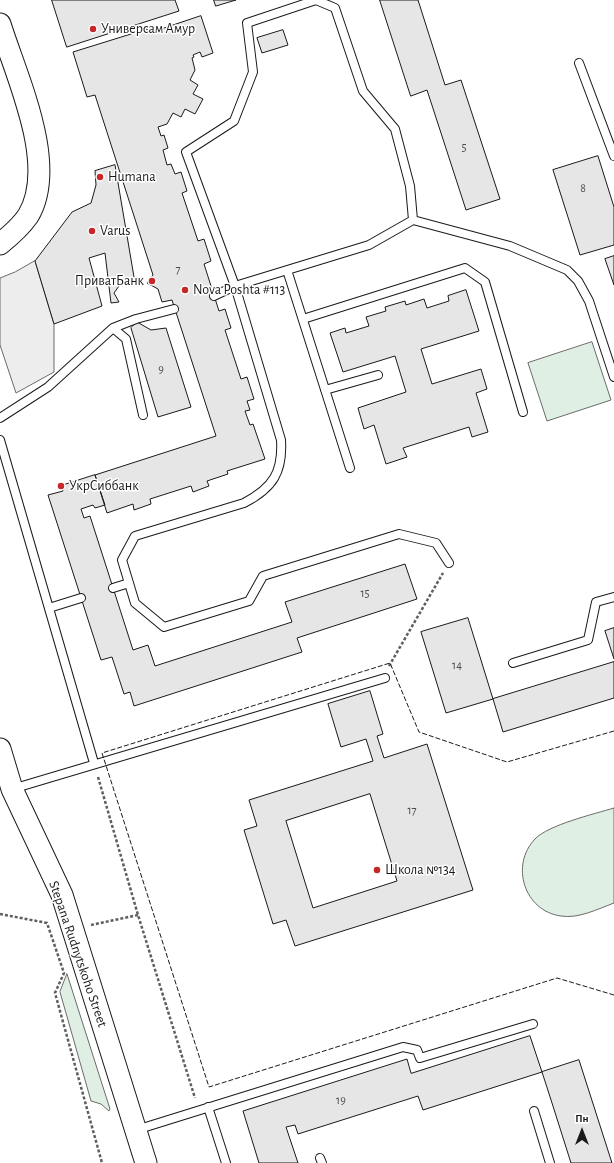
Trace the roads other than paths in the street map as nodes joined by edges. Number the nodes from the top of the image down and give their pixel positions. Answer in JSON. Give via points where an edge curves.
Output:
{"nodes":[{"id":1,"x":0,"y":24,"type":"edge"},
{"id":2,"x":579,"y":63,"type":"dead end"},
{"id":3,"x":614,"y":156,"type":"edge"},
{"id":4,"x":414,"y":220,"type":"junction"},
{"id":5,"x":0,"y":244,"type":"edge"},
{"id":6,"x":288,"y":270,"type":"junction"},
{"id":7,"x":235,"y":286,"type":"junction"},
{"id":8,"x":214,"y":296,"type":"dead end"},
{"id":9,"x":174,"y":309,"type":"dead end"},
{"id":10,"x":303,"y":319,"type":"junction"},
{"id":11,"x":113,"y":328,"type":"junction"},
{"id":12,"x":378,"y":375,"type":"dead end"},
{"id":13,"x":614,"y":377,"type":"edge"},
{"id":14,"x":325,"y":390,"type":"junction"},
{"id":15,"x":523,"y":412,"type":"dead end"},
{"id":16,"x":143,"y":415,"type":"dead end"},
{"id":17,"x":0,"y":418,"type":"edge"},
{"id":18,"x":0,"y":440,"type":"edge"},
{"id":19,"x":350,"y":468,"type":"dead end"},
{"id":20,"x":449,"y":563,"type":"road end"},
{"id":21,"x":129,"y":583,"type":"junction"},
{"id":22,"x":113,"y":588,"type":"dead end"},
{"id":23,"x":614,"y":597,"type":"edge"},
{"id":24,"x":81,"y":598,"type":"dead end"},
{"id":25,"x":49,"y":608,"type":"junction"},
{"id":26,"x":513,"y":663,"type":"dead end"},
{"id":27,"x":385,"y":678,"type":"road end"},
{"id":28,"x":0,"y":749,"type":"edge"},
{"id":29,"x":94,"y":763,"type":"junction"},
{"id":30,"x":12,"y":789,"type":"junction"},
{"id":31,"x":533,"y":1024,"type":"dead end"},
{"id":32,"x":204,"y":1109,"type":"junction"},
{"id":33,"x":534,"y":1111,"type":"dead end"},
{"id":34,"x":136,"y":1130,"type":"junction"},
{"id":35,"x":146,"y":1163,"type":"edge"},
{"id":36,"x":226,"y":1163,"type":"edge"},
{"id":37,"x":550,"y":1163,"type":"edge"}],
"edges":[{"from":1,"to":5,"type":"street","via":[[35,133],[40,162],[37,190],[27,216]]},
{"from":2,"to":3,"type":"lane"},
{"from":4,"to":6,"type":"lane","via":[[369,245]]},
{"from":4,"to":7,"type":"lane","via":[[410,186],[395,129],[364,91],[335,8],[316,0],[247,23],[254,72],[234,120],[186,152]]},
{"from":4,"to":13,"type":"lane","via":[[510,246],[567,270],[578,281],[589,301]]},
{"from":6,"to":7,"type":"lane"},
{"from":6,"to":10,"type":"lane"},
{"from":7,"to":8,"type":"lane"},
{"from":7,"to":21,"type":"lane","via":[[281,440],[282,456],[278,471],[270,485],[244,502],[135,536],[122,560]]},
{"from":9,"to":11,"type":"lane"},
{"from":10,"to":14,"type":"lane"},
{"from":10,"to":15,"type":"lane","via":[[465,268],[485,282]]},
{"from":11,"to":16,"type":"lane","via":[[126,339]]},
{"from":11,"to":17,"type":"lane","via":[[48,387]]},
{"from":12,"to":14,"type":"lane"},
{"from":14,"to":19,"type":"lane"},
{"from":18,"to":25,"type":"lane"},
{"from":20,"to":21,"type":"lane","via":[[436,543],[399,534],[263,576],[249,601],[164,627],[136,603]]},
{"from":21,"to":22,"type":"lane"},
{"from":23,"to":26,"type":"lane","via":[[596,602],[588,640]]},
{"from":24,"to":25,"type":"lane"},
{"from":25,"to":29,"type":"lane"},
{"from":27,"to":29,"type":"lane"},
{"from":28,"to":30,"type":"street","name":"Stepana Rudnytskoho Street"},
{"from":29,"to":30,"type":"lane"},
{"from":30,"to":34,"type":"street","name":"Stepana Rudnytskoho Street","via":[[62,895]]},
{"from":31,"to":32,"type":"lane","via":[[420,1058],[417,1050],[403,1047]]},
{"from":32,"to":34,"type":"lane"},
{"from":32,"to":36,"type":"lane"},
{"from":33,"to":37,"type":"lane"},
{"from":34,"to":35,"type":"street","name":"Stepana Rudnytskoho Street"}]}
